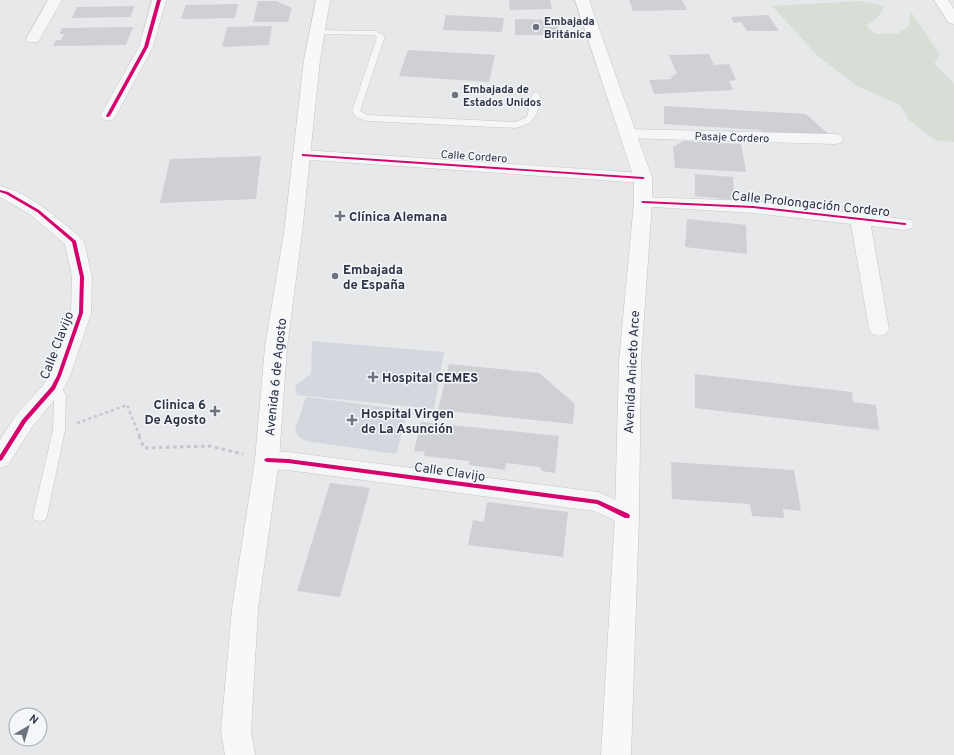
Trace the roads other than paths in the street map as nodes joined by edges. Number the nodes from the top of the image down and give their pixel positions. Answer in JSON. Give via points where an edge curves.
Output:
{"nodes":[{"id":1,"x":55,"y":0,"type":"edge"},
{"id":2,"x":159,"y":0,"type":"edge"},
{"id":3,"x":322,"y":0,"type":"edge"},
{"id":4,"x":582,"y":0,"type":"edge"},
{"id":5,"x":941,"y":0,"type":"edge"},
{"id":6,"x":954,"y":20,"type":"edge"},
{"id":7,"x":317,"y":32,"type":"junction"},
{"id":8,"x":33,"y":39,"type":"dead end"},
{"id":9,"x":536,"y":95,"type":"dead end"},
{"id":10,"x":108,"y":116,"type":"dead end"},
{"id":11,"x":629,"y":134,"type":"junction"},
{"id":12,"x":835,"y":139,"type":"dead end"},
{"id":13,"x":303,"y":155,"type":"junction"},
{"id":14,"x":643,"y":178,"type":"junction"},
{"id":15,"x":0,"y":191,"type":"edge"},
{"id":16,"x":644,"y":202,"type":"junction"},
{"id":17,"x":860,"y":219,"type":"junction"},
{"id":18,"x":905,"y":224,"type":"dead end"},
{"id":19,"x":879,"y":329,"type":"dead end"},
{"id":20,"x":52,"y":388,"type":"junction"},
{"id":21,"x":0,"y":459,"type":"edge"},
{"id":22,"x":267,"y":460,"type":"junction"},
{"id":23,"x":40,"y":516,"type":"dead end"},
{"id":24,"x":627,"y":516,"type":"junction"},
{"id":25,"x":240,"y":755,"type":"edge"},
{"id":26,"x":616,"y":755,"type":"edge"}],
"edges":[{"from":1,"to":8,"type":"street"},
{"from":2,"to":10,"type":"street","via":[[146,47]]},
{"from":3,"to":7,"type":"main road","name":"Avenida 6 de Agosto"},
{"from":4,"to":11,"type":"main road","name":"Avenida Aniceto Arce"},
{"from":5,"to":6,"type":"main road"},
{"from":7,"to":9,"type":"lane","via":[[375,33],[381,36],[356,111],[367,118],[516,125],[527,123],[532,116]]},
{"from":7,"to":13,"type":"main road","name":"Avenida 6 de Agosto"},
{"from":11,"to":12,"type":"street","name":"Pasaje Cordero"},
{"from":11,"to":14,"type":"main road","name":"Avenida Aniceto Arce"},
{"from":13,"to":14,"type":"street","name":"Calle Cordero"},
{"from":13,"to":22,"type":"main road","name":"Avenida 6 de Agosto","via":[[276,347]]},
{"from":14,"to":16,"type":"main road","name":"Avenida Aniceto Arce"},
{"from":15,"to":20,"type":"street","name":"Calle Clavijo","via":[[38,211],[74,242],[82,277],[81,313]]},
{"from":16,"to":17,"type":"street","name":"Calle Prolongación Cordero","via":[[753,207]]},
{"from":16,"to":24,"type":"main road","name":"Avenida Aniceto Arce","via":[[630,360]]},
{"from":17,"to":18,"type":"street","name":"Calle Prolongación Cordero"},
{"from":17,"to":19,"type":"street"},
{"from":20,"to":21,"type":"street","name":"Calle Clavijo","via":[[24,421]]},
{"from":20,"to":23,"type":"lane","via":[[60,395],[59,430]]},
{"from":22,"to":24,"type":"street","name":"Calle Clavijo","via":[[598,502]]},
{"from":22,"to":25,"type":"main road","name":"Avenida 6 de Agosto","via":[[246,609],[236,731]]},
{"from":24,"to":26,"type":"main road","name":"Avenida Aniceto Arce"}]}
